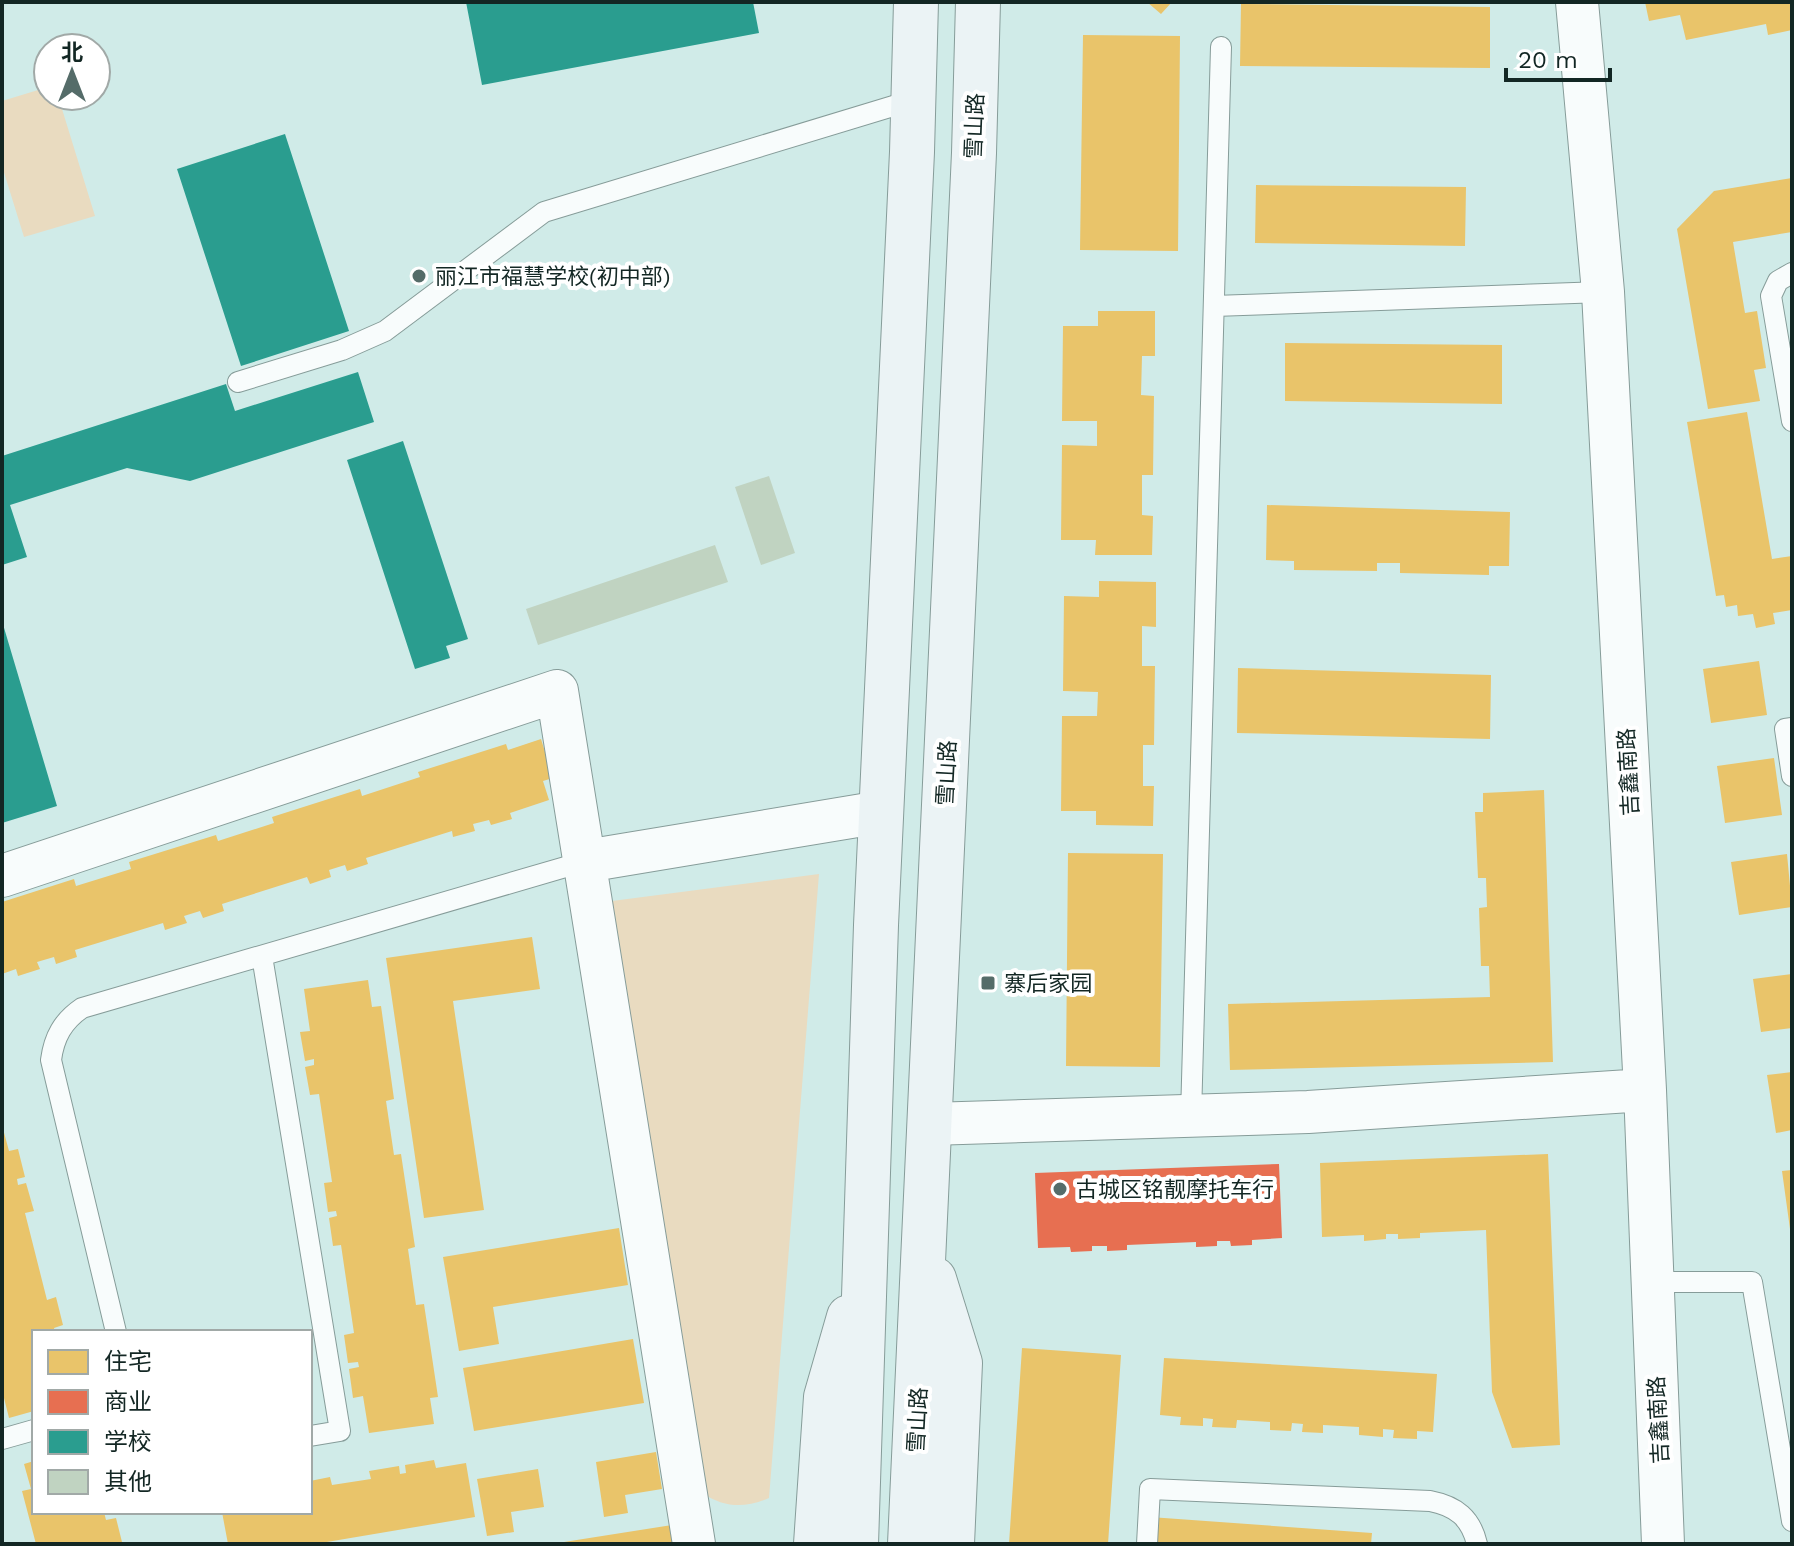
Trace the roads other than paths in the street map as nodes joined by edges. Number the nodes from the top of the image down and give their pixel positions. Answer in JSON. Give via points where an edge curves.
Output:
{"nodes":[{"id":1,"x":916,"y":2,"type":"edge"},
{"id":2,"x":978,"y":2,"type":"edge"},
{"id":3,"x":1577,"y":2,"type":"edge"},
{"id":4,"x":1221,"y":47,"type":"dead end"},
{"id":5,"x":913,"y":100,"type":"junction"},
{"id":6,"x":1792,"y":273,"type":"edge"},
{"id":7,"x":1603,"y":292,"type":"junction"},
{"id":8,"x":1214,"y":306,"type":"junction"},
{"id":9,"x":238,"y":382,"type":"dead end"},
{"id":10,"x":1792,"y":421,"type":"edge"},
{"id":11,"x":1792,"y":728,"type":"edge"},
{"id":12,"x":1792,"y":776,"type":"edge"},
{"id":13,"x":881,"y":812,"type":"junction"},
{"id":14,"x":586,"y":861,"type":"junction"},
{"id":15,"x":2,"y":876,"type":"edge"},
{"id":16,"x":262,"y":956,"type":"junction"},
{"id":17,"x":1645,"y":1090,"type":"junction"},
{"id":18,"x":1191,"y":1116,"type":"junction"},
{"id":19,"x":930,"y":1124,"type":"junction"},
{"id":20,"x":925,"y":1250,"type":"junction"},
{"id":21,"x":867,"y":1253,"type":"junction"},
{"id":22,"x":1651,"y":1282,"type":"junction"},
{"id":23,"x":116,"y":1330,"type":"edge"},
{"id":24,"x":32,"y":1431,"type":"edge"},
{"id":25,"x":312,"y":1436,"type":"edge"},
{"id":26,"x":2,"y":1439,"type":"edge"},
{"id":27,"x":1792,"y":1521,"type":"edge"},
{"id":28,"x":694,"y":1544,"type":"edge"},
{"id":29,"x":816,"y":1544,"type":"edge"},
{"id":30,"x":856,"y":1544,"type":"edge"},
{"id":31,"x":910,"y":1544,"type":"edge"},
{"id":32,"x":952,"y":1544,"type":"edge"},
{"id":33,"x":1147,"y":1544,"type":"edge"},
{"id":34,"x":1477,"y":1544,"type":"edge"},
{"id":35,"x":1663,"y":1544,"type":"edge"}],
"edges":[{"from":1,"to":5,"type":"main road"},
{"from":2,"to":19,"type":"main road","name":"雪山路"},
{"from":3,"to":7,"type":"street","name":"吉鑫南路"},
{"from":4,"to":8,"type":"lane"},
{"from":5,"to":9,"type":"lane","via":[[544,212],[385,331]]},
{"from":5,"to":13,"type":"main road"},
{"from":6,"to":10,"type":"lane","via":[[1778,281],[1771,296]]},
{"from":7,"to":8,"type":"lane"},
{"from":7,"to":17,"type":"street","name":"吉鑫南路"},
{"from":8,"to":18,"type":"lane"},
{"from":11,"to":12,"type":"lane","via":[[1785,729]]},
{"from":13,"to":14,"type":"street"},
{"from":13,"to":21,"type":"main road"},
{"from":14,"to":15,"type":"street","via":[[557,691]]},
{"from":14,"to":16,"type":"lane"},
{"from":14,"to":28,"type":"street"},
{"from":16,"to":23,"type":"lane","via":[[82,1008],[61,1027],[52,1048]]},
{"from":16,"to":25,"type":"lane","via":[[340,1431]]},
{"from":17,"to":18,"type":"street"},
{"from":17,"to":22,"type":"street","name":"吉鑫南路"},
{"from":18,"to":19,"type":"street"},
{"from":19,"to":20,"type":"main road","name":"雪山路"},
{"from":20,"to":31,"type":"main road","name":"雪山路"},
{"from":20,"to":32,"type":"main road","via":[[960,1363]]},
{"from":21,"to":29,"type":"main road","via":[[826,1397]]},
{"from":21,"to":30,"type":"main road"},
{"from":22,"to":27,"type":"lane","via":[[1752,1282]]},
{"from":22,"to":35,"type":"street","name":"吉鑫南路"},
{"from":24,"to":26,"type":"lane"},
{"from":33,"to":34,"type":"lane","via":[[1150,1489],[1430,1501],[1457,1510],[1474,1530]]}]}
